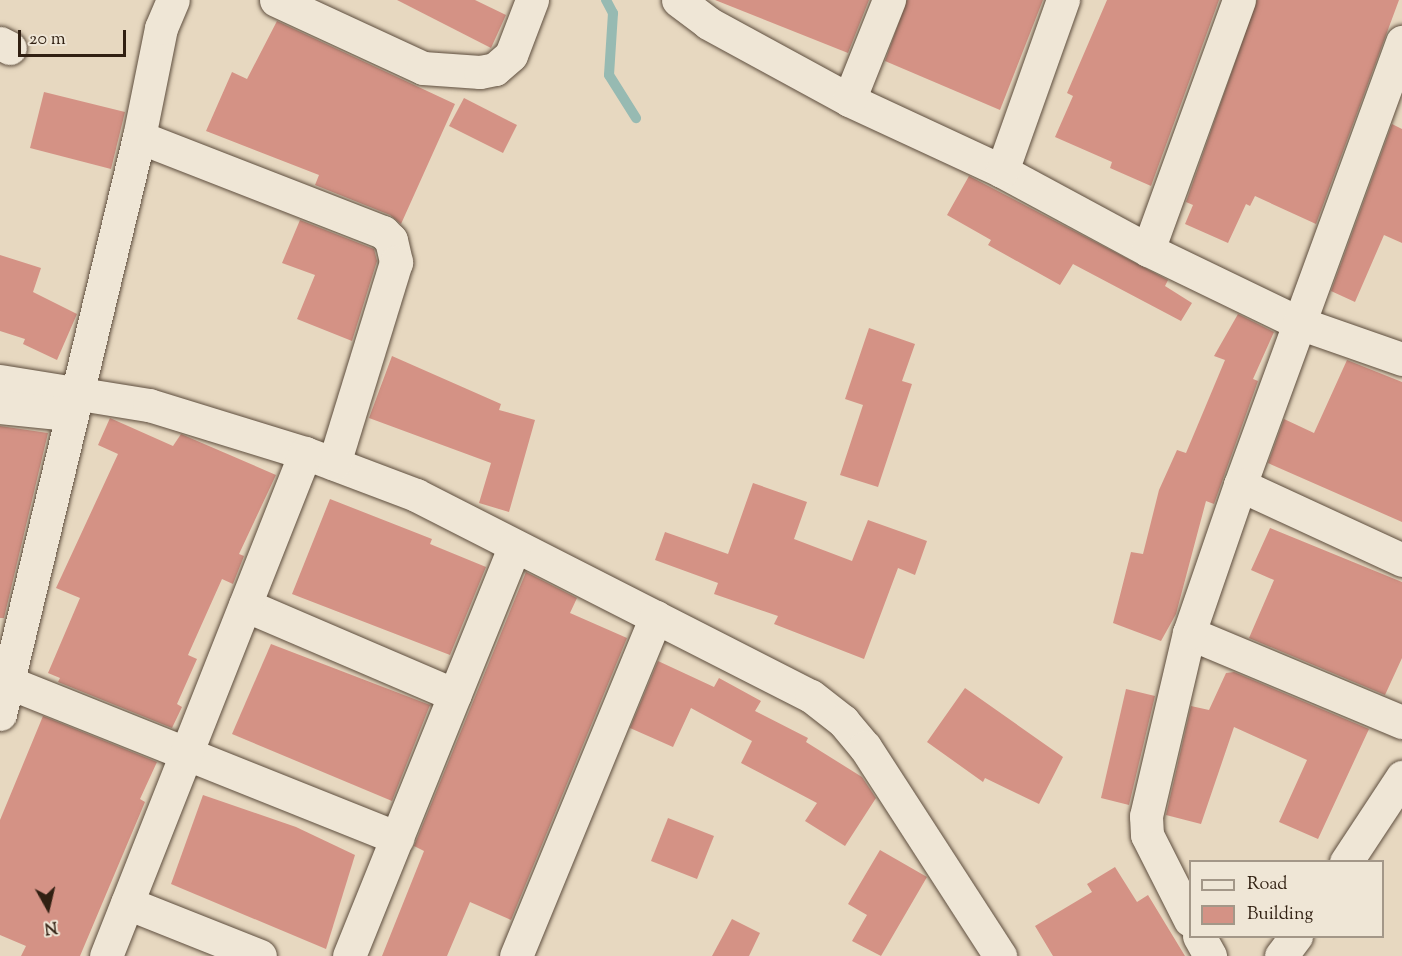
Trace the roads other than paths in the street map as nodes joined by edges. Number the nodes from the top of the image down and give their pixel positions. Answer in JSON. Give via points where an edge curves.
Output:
{"nodes":[{"id":1,"x":173,"y":0,"type":"edge"},
{"id":2,"x":276,"y":0,"type":"edge"},
{"id":3,"x":532,"y":0,"type":"edge"},
{"id":4,"x":678,"y":0,"type":"edge"},
{"id":5,"x":889,"y":0,"type":"edge"},
{"id":6,"x":1063,"y":0,"type":"edge"},
{"id":7,"x":1239,"y":0,"type":"edge"},
{"id":8,"x":712,"y":11,"type":"edge"},
{"id":9,"x":1402,"y":42,"type":"edge"},
{"id":10,"x":849,"y":100,"type":"junction"},
{"id":11,"x":139,"y":137,"type":"junction"},
{"id":12,"x":1002,"y":171,"type":"junction"},
{"id":13,"x":1148,"y":250,"type":"junction"},
{"id":14,"x":1299,"y":323,"type":"junction"},
{"id":15,"x":1402,"y":359,"type":"edge"},
{"id":16,"x":0,"y":381,"type":"edge"},
{"id":17,"x":72,"y":404,"type":"junction"},
{"id":18,"x":0,"y":407,"type":"edge"},
{"id":19,"x":320,"y":458,"type":"junction"},
{"id":20,"x":1240,"y":485,"type":"junction"},
{"id":21,"x":515,"y":546,"type":"junction"},
{"id":22,"x":1402,"y":560,"type":"edge"},
{"id":23,"x":245,"y":605,"type":"junction"},
{"id":24,"x":656,"y":617,"type":"junction"},
{"id":25,"x":1190,"y":633,"type":"junction"},
{"id":26,"x":6,"y":680,"type":"edge"},
{"id":27,"x":455,"y":695,"type":"junction"},
{"id":28,"x":0,"y":714,"type":"edge"},
{"id":29,"x":1402,"y":722,"type":"edge"},
{"id":30,"x":186,"y":753,"type":"junction"},
{"id":31,"x":1402,"y":777,"type":"edge"},
{"id":32,"x":397,"y":838,"type":"junction"},
{"id":33,"x":1347,"y":860,"type":"edge"},
{"id":34,"x":127,"y":903,"type":"junction"},
{"id":35,"x":1189,"y":916,"type":"edge"},
{"id":36,"x":1201,"y":938,"type":"edge"},
{"id":37,"x":1294,"y":938,"type":"edge"},
{"id":38,"x":106,"y":956,"type":"edge"},
{"id":39,"x":260,"y":956,"type":"edge"},
{"id":40,"x":349,"y":956,"type":"edge"},
{"id":41,"x":516,"y":956,"type":"edge"},
{"id":42,"x":1000,"y":956,"type":"edge"},
{"id":43,"x":1210,"y":956,"type":"edge"},
{"id":44,"x":1281,"y":956,"type":"edge"}],
"edges":[{"from":1,"to":11,"type":"street","via":[[161,28]]},
{"from":2,"to":3,"type":"street","via":[[423,68],[480,72],[495,69],[511,55]]},
{"from":4,"to":8,"type":"street"},
{"from":5,"to":10,"type":"street"},
{"from":6,"to":12,"type":"street"},
{"from":7,"to":13,"type":"street"},
{"from":8,"to":10,"type":"street"},
{"from":9,"to":14,"type":"street"},
{"from":10,"to":12,"type":"street"},
{"from":11,"to":17,"type":"street"},
{"from":11,"to":19,"type":"street","via":[[383,232],[391,240],[396,262]]},
{"from":12,"to":13,"type":"street"},
{"from":13,"to":14,"type":"street"},
{"from":14,"to":15,"type":"street"},
{"from":14,"to":20,"type":"street"},
{"from":16,"to":17,"type":"street"},
{"from":17,"to":18,"type":"street"},
{"from":17,"to":19,"type":"street","via":[[149,405]]},
{"from":17,"to":26,"type":"street"},
{"from":19,"to":21,"type":"street","via":[[416,495]]},
{"from":19,"to":23,"type":"street"},
{"from":20,"to":22,"type":"street"},
{"from":20,"to":25,"type":"street"},
{"from":21,"to":24,"type":"street"},
{"from":21,"to":27,"type":"street"},
{"from":23,"to":27,"type":"street"},
{"from":23,"to":30,"type":"street"},
{"from":24,"to":41,"type":"street"},
{"from":24,"to":42,"type":"street","via":[[811,696],[843,721],[865,747]]},
{"from":25,"to":29,"type":"street"},
{"from":25,"to":35,"type":"street","via":[[1146,816],[1147,835]]},
{"from":26,"to":28,"type":"street"},
{"from":26,"to":30,"type":"street"},
{"from":27,"to":32,"type":"street"},
{"from":30,"to":32,"type":"street"},
{"from":30,"to":34,"type":"street"},
{"from":31,"to":33,"type":"street"},
{"from":32,"to":40,"type":"street"},
{"from":34,"to":38,"type":"street"},
{"from":34,"to":39,"type":"street"},
{"from":36,"to":43,"type":"street"},
{"from":37,"to":44,"type":"street"}]}
